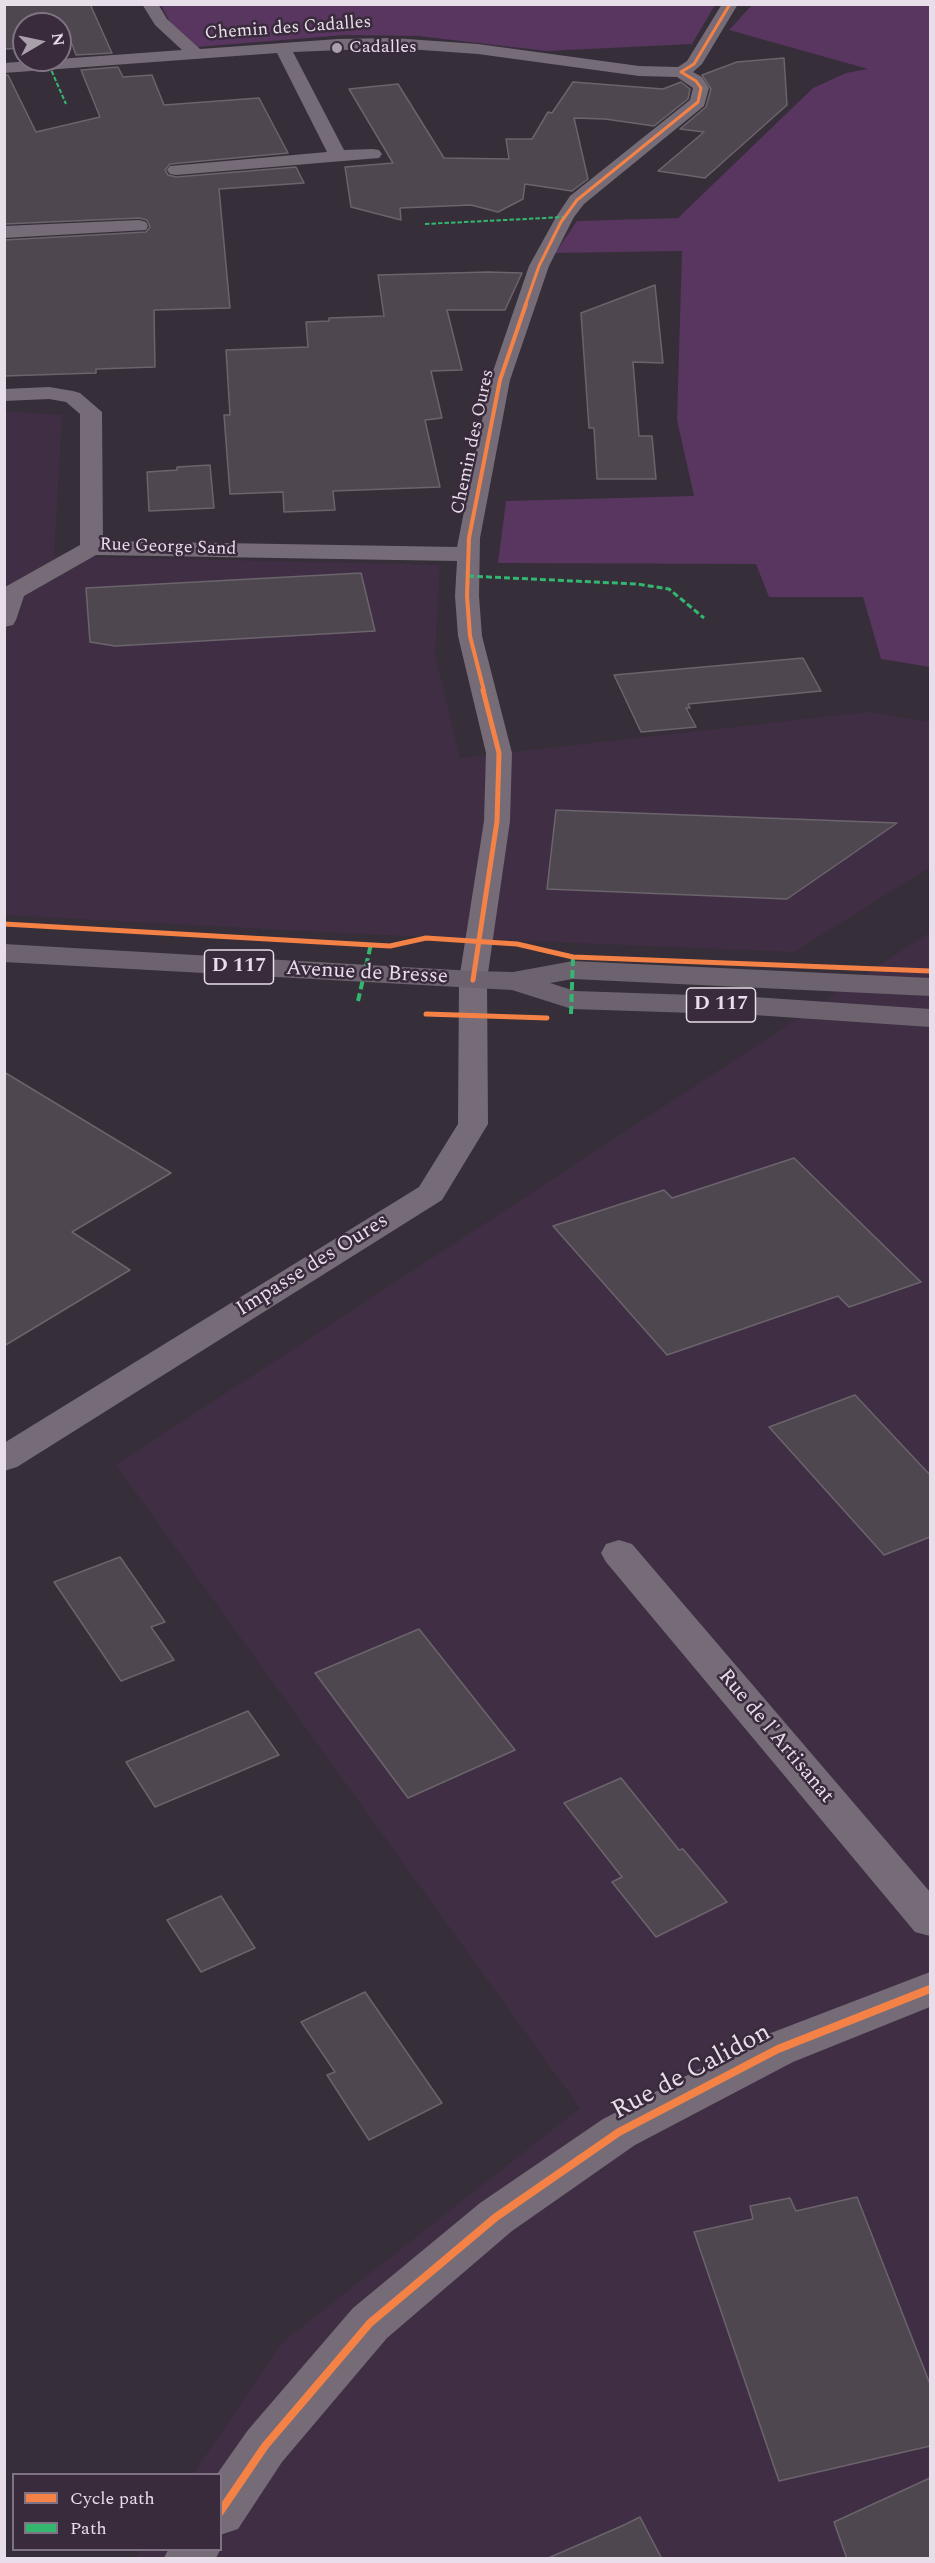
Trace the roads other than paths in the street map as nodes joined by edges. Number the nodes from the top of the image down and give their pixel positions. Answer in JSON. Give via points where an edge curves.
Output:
{"nodes":[{"id":1,"x":150,"y":4,"type":"edge"},
{"id":2,"x":730,"y":4,"type":"edge"},
{"id":3,"x":284,"y":48,"type":"junction"},
{"id":4,"x":197,"y":55,"type":"junction"},
{"id":5,"x":4,"y":68,"type":"edge"},
{"id":6,"x":681,"y":72,"type":"junction"},
{"id":7,"x":373,"y":154,"type":"dead end"},
{"id":8,"x":338,"y":156,"type":"junction"},
{"id":9,"x":176,"y":170,"type":"dead end"},
{"id":10,"x":139,"y":226,"type":"dead end"},
{"id":11,"x":4,"y":232,"type":"edge"},
{"id":12,"x":4,"y":395,"type":"edge"},
{"id":13,"x":92,"y":548,"type":"junction"},
{"id":14,"x":469,"y":554,"type":"junction"},
{"id":15,"x":4,"y":620,"type":"edge"},
{"id":16,"x":4,"y":953,"type":"edge"},
{"id":17,"x":473,"y":980,"type":"junction"},
{"id":18,"x":513,"y":981,"type":"junction"},
{"id":19,"x":930,"y":987,"type":"edge"},
{"id":20,"x":930,"y":1018,"type":"edge"},
{"id":21,"x":4,"y":1459,"type":"edge"},
{"id":22,"x":619,"y":1553,"type":"dead end"},
{"id":23,"x":930,"y":1920,"type":"edge"},
{"id":24,"x":930,"y":1989,"type":"edge"},
{"id":25,"x":222,"y":2509,"type":"edge"}],
"edges":[{"from":1,"to":4,"type":"street","via":[[161,22]]},
{"from":2,"to":6,"type":"street","via":[[694,64]]},
{"from":3,"to":4,"type":"street","name":"Chemin des Cadalles"},
{"from":3,"to":6,"type":"street","name":"Chemin des Cadalles","via":[[434,44],[639,71]]},
{"from":3,"to":8,"type":"street"},
{"from":4,"to":5,"type":"street","name":"Chemin des Cadalles"},
{"from":6,"to":14,"type":"street","name":"Chemin des Oures","via":[[700,88],[698,102],[577,200],[539,266],[500,380]]},
{"from":7,"to":8,"type":"street"},
{"from":8,"to":9,"type":"street"},
{"from":10,"to":11,"type":"street"},
{"from":12,"to":13,"type":"street","name":"Rue George Sand","via":[[49,393],[73,397],[91,412]]},
{"from":13,"to":14,"type":"street","name":"Rue George Sand"},
{"from":13,"to":15,"type":"street","via":[[14,592]]},
{"from":14,"to":17,"type":"street","name":"Chemin des Oures","via":[[467,596],[471,636],[499,753],[497,821]]},
{"from":16,"to":17,"type":"main road","name":"Avenue de Bresse","number":"D 117"},
{"from":17,"to":18,"type":"main road","name":"Avenue de Bresse","number":"D 117"},
{"from":17,"to":21,"type":"street","name":"Impasse des Oures","via":[[473,1124],[431,1193]]},
{"from":18,"to":19,"type":"main road","name":"Avenue de Bresse","number":"D 117","via":[[573,970]]},
{"from":18,"to":20,"type":"main road","name":"Avenue de Bresse","number":"D 117","via":[[572,1000],[754,1006]]},
{"from":22,"to":23,"type":"street","name":"Rue de l'Artisanat"},
{"from":24,"to":25,"type":"street","name":"Rue de Calidon","via":[[778,2049],[725,2076],[619,2132],[496,2217],[370,2323],[265,2446]]}]}
